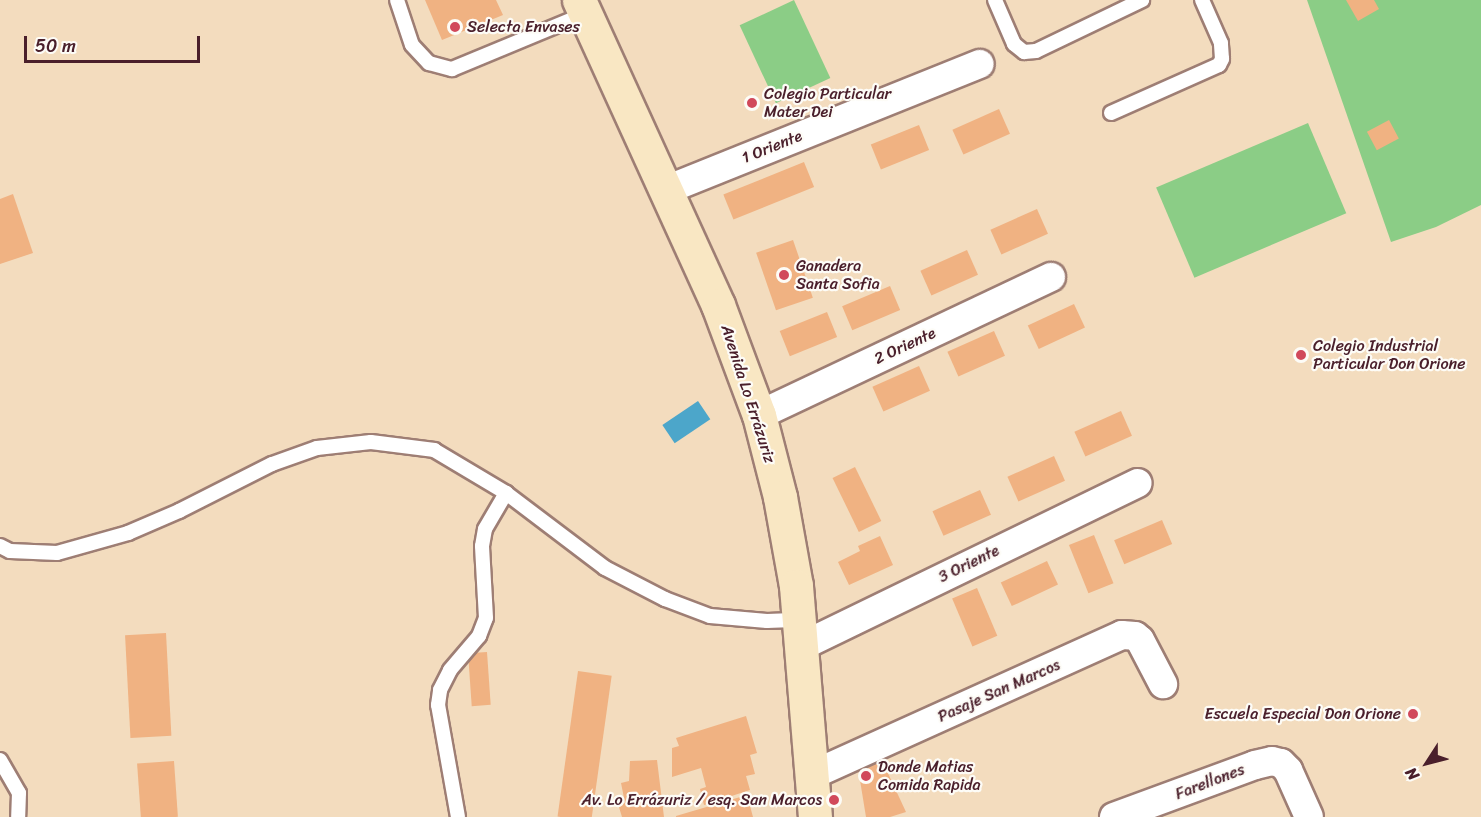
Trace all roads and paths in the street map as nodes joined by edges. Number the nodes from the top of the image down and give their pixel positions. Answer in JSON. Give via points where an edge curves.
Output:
{"nodes":[{"id":1,"x":397,"y":0,"type":"edge"},
{"id":2,"x":995,"y":0,"type":"edge"},
{"id":3,"x":1142,"y":0,"type":"edge"},
{"id":4,"x":1202,"y":0,"type":"edge"},
{"id":5,"x":582,"y":7,"type":"edge"},
{"id":6,"x":980,"y":64,"type":"dead end"},
{"id":7,"x":1111,"y":113,"type":"dead end"},
{"id":8,"x":666,"y":190,"type":"junction"},
{"id":9,"x":1051,"y":277,"type":"dead end"},
{"id":10,"x":759,"y":415,"type":"junction"},
{"id":11,"x":1137,"y":483,"type":"dead end"},
{"id":12,"x":506,"y":493,"type":"junction"},
{"id":13,"x":0,"y":546,"type":"edge"},
{"id":14,"x":801,"y":633,"type":"junction"},
{"id":15,"x":1163,"y":684,"type":"dead end"},
{"id":16,"x":0,"y":760,"type":"edge"},
{"id":17,"x":812,"y":776,"type":"junction"},
{"id":18,"x":1170,"y":808,"type":"edge"},
{"id":19,"x":18,"y":817,"type":"edge"},
{"id":20,"x":459,"y":817,"type":"edge"},
{"id":21,"x":815,"y":817,"type":"edge"},
{"id":22,"x":1114,"y":817,"type":"edge"},
{"id":23,"x":1309,"y":817,"type":"edge"}],
"edges":[{"from":1,"to":5,"type":"lane","via":[[412,45],[429,63],[452,69]]},
{"from":2,"to":3,"type":"lane","via":[[1014,44],[1024,52],[1036,51]]},
{"from":4,"to":7,"type":"lane","via":[[1221,43],[1219,65]]},
{"from":5,"to":8,"type":"main road","name":"Avenida Lo Errázuriz"},
{"from":6,"to":8,"type":"street","name":"1 Oriente"},
{"from":8,"to":10,"type":"main road","name":"Avenida Lo Errázuriz","via":[[733,341]]},
{"from":9,"to":10,"type":"street","name":"2 Oriente"},
{"from":10,"to":14,"type":"main road","name":"Avenida Lo Errázuriz","via":[[789,545]]},
{"from":11,"to":14,"type":"street","name":"3 Oriente"},
{"from":12,"to":13,"type":"lane","via":[[434,450],[371,442],[316,448],[272,464],[128,533],[57,554],[10,551]]},
{"from":12,"to":14,"type":"lane","via":[[605,568],[665,598],[710,616],[767,621]]},
{"from":12,"to":20,"type":"lane","via":[[485,529],[482,546],[486,618],[479,636],[457,660],[440,690],[438,705]]},
{"from":14,"to":17,"type":"main road","name":"Avenida Lo Errázuriz"},
{"from":15,"to":17,"type":"street","name":"Pasaje San Marcos","via":[[1140,640],[1122,635]]},
{"from":16,"to":19,"type":"lane","via":[[19,793]]},
{"from":17,"to":21,"type":"main road","name":"Avenida Lo Errázuriz"},
{"from":18,"to":22,"type":"street","name":"Farellones"},
{"from":18,"to":23,"type":"street","name":"Farellones","via":[[1255,765],[1272,761],[1288,770]]}]}
